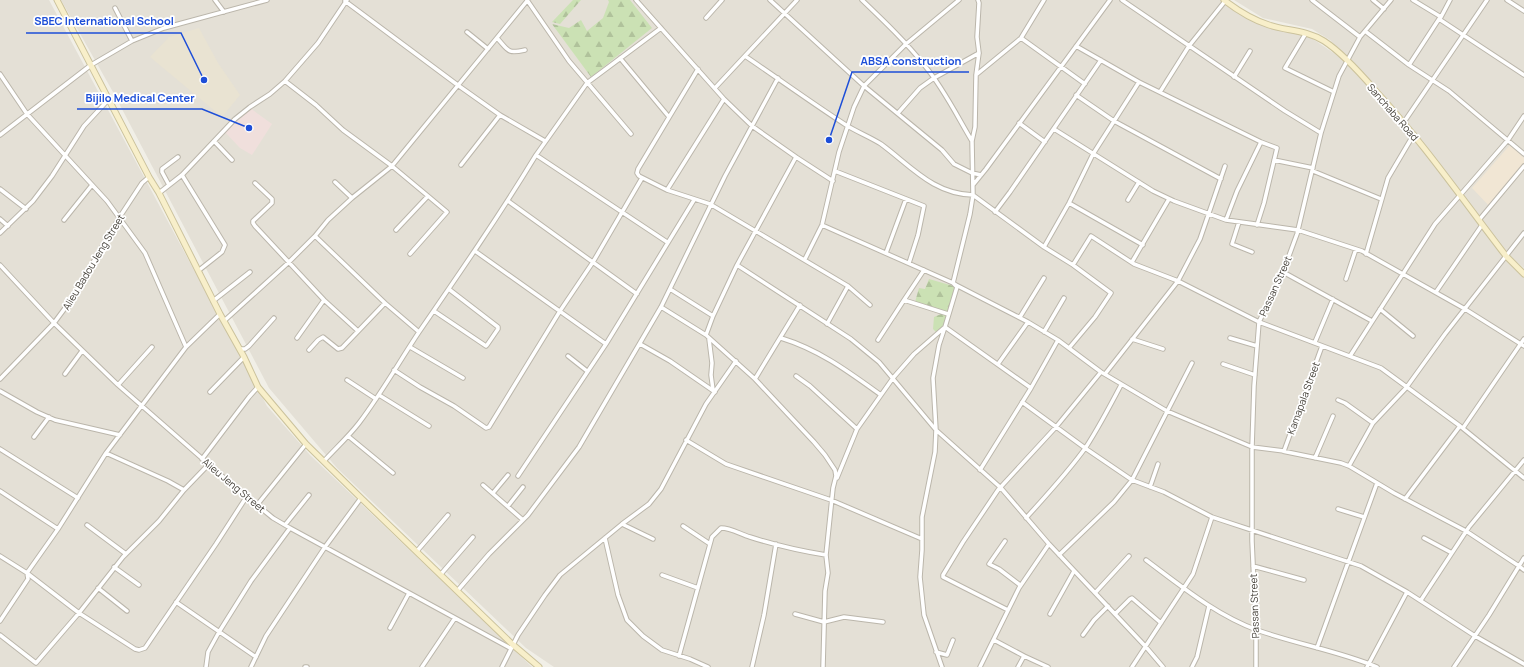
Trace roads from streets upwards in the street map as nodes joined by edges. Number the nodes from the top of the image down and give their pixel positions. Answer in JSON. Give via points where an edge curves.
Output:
{"nodes":[{"id":1,"x":57,"y":0,"type":"edge"},
{"id":2,"x":215,"y":0,"type":"edge"},
{"id":3,"x":267,"y":0,"type":"edge"},
{"id":4,"x":527,"y":0,"type":"edge"},
{"id":5,"x":636,"y":0,"type":"edge"},
{"id":6,"x":722,"y":0,"type":"edge"},
{"id":7,"x":770,"y":0,"type":"edge"},
{"id":8,"x":797,"y":0,"type":"edge"},
{"id":9,"x":862,"y":0,"type":"edge"},
{"id":10,"x":958,"y":0,"type":"edge"},
{"id":11,"x":978,"y":0,"type":"edge"},
{"id":12,"x":1044,"y":0,"type":"edge"},
{"id":13,"x":1110,"y":0,"type":"edge"},
{"id":14,"x":1122,"y":0,"type":"edge"},
{"id":15,"x":1225,"y":0,"type":"edge"},
{"id":16,"x":1313,"y":0,"type":"edge"},
{"id":17,"x":1373,"y":0,"type":"edge"},
{"id":18,"x":1391,"y":0,"type":"edge"},
{"id":19,"x":1413,"y":0,"type":"edge"},
{"id":20,"x":1450,"y":0,"type":"edge"},
{"id":21,"x":1487,"y":0,"type":"edge"},
{"id":22,"x":1507,"y":0,"type":"edge"},
{"id":23,"x":346,"y":1,"type":"edge"},
{"id":24,"x":952,"y":2,"type":"edge"},
{"id":25,"x":114,"y":8,"type":"dead end"},
{"id":26,"x":1384,"y":10,"type":"junction"},
{"id":27,"x":1524,"y":11,"type":"edge"},
{"id":28,"x":224,"y":12,"type":"junction"},
{"id":29,"x":784,"y":13,"type":"junction"},
{"id":30,"x":706,"y":18,"type":"dead end"},
{"id":31,"x":1440,"y":18,"type":"junction"},
{"id":32,"x":661,"y":28,"type":"junction"},
{"id":33,"x":1365,"y":31,"type":"junction"},
{"id":34,"x":467,"y":32,"type":"dead end"},
{"id":35,"x":1306,"y":33,"type":"junction"},
{"id":36,"x":1462,"y":34,"type":"junction"},
{"id":37,"x":1360,"y":37,"type":"junction"},
{"id":38,"x":498,"y":38,"type":"junction"},
{"id":39,"x":1021,"y":38,"type":"junction"},
{"id":40,"x":132,"y":41,"type":"junction"},
{"id":41,"x":906,"y":44,"type":"junction"},
{"id":42,"x":1076,"y":46,"type":"junction"},
{"id":43,"x":1189,"y":46,"type":"junction"},
{"id":44,"x":488,"y":49,"type":"junction"},
{"id":45,"x":525,"y":50,"type":"dead end"},
{"id":46,"x":1250,"y":51,"type":"dead end"},
{"id":47,"x":979,"y":53,"type":"junction"},
{"id":48,"x":745,"y":56,"type":"junction"},
{"id":49,"x":620,"y":58,"type":"junction"},
{"id":50,"x":1101,"y":60,"type":"junction"},
{"id":51,"x":1347,"y":62,"type":"junction"},
{"id":52,"x":91,"y":65,"type":"junction"},
{"id":53,"x":1408,"y":65,"type":"junction"},
{"id":54,"x":1061,"y":67,"type":"junction"},
{"id":55,"x":698,"y":69,"type":"junction"},
{"id":56,"x":0,"y":74,"type":"edge"},
{"id":57,"x":976,"y":75,"type":"junction"},
{"id":58,"x":1524,"y":75,"type":"edge"},
{"id":59,"x":1234,"y":76,"type":"junction"},
{"id":60,"x":778,"y":78,"type":"junction"},
{"id":61,"x":934,"y":78,"type":"junction"},
{"id":62,"x":1432,"y":80,"type":"junction"},
{"id":63,"x":285,"y":81,"type":"junction"},
{"id":64,"x":587,"y":82,"type":"junction"},
{"id":65,"x":1139,"y":82,"type":"junction"},
{"id":66,"x":1085,"y":84,"type":"junction"},
{"id":67,"x":459,"y":86,"type":"junction"},
{"id":68,"x":864,"y":86,"type":"junction"},
{"id":69,"x":715,"y":88,"type":"junction"},
{"id":70,"x":1160,"y":92,"type":"junction"},
{"id":71,"x":1334,"y":92,"type":"junction"},
{"id":72,"x":1076,"y":95,"type":"junction"},
{"id":73,"x":109,"y":99,"type":"junction"},
{"id":74,"x":724,"y":99,"type":"junction"},
{"id":75,"x":898,"y":113,"type":"junction"},
{"id":76,"x":27,"y":114,"type":"junction"},
{"id":77,"x":500,"y":115,"type":"junction"},
{"id":78,"x":1524,"y":116,"type":"edge"},
{"id":79,"x":669,"y":118,"type":"junction"},
{"id":80,"x":1114,"y":121,"type":"junction"},
{"id":81,"x":1404,"y":122,"type":"junction"},
{"id":82,"x":1019,"y":123,"type":"junction"},
{"id":83,"x":847,"y":125,"type":"junction"},
{"id":84,"x":752,"y":126,"type":"junction"},
{"id":85,"x":1054,"y":129,"type":"junction"},
{"id":86,"x":1321,"y":133,"type":"junction"},
{"id":87,"x":631,"y":134,"type":"dead end"},
{"id":88,"x":1414,"y":134,"type":"junction"},
{"id":89,"x":0,"y":135,"type":"edge"},
{"id":90,"x":1508,"y":140,"type":"junction"},
{"id":91,"x":214,"y":141,"type":"junction"},
{"id":92,"x":546,"y":141,"type":"junction"},
{"id":93,"x":972,"y":141,"type":"junction"},
{"id":94,"x":1045,"y":142,"type":"junction"},
{"id":95,"x":1261,"y":142,"type":"junction"},
{"id":96,"x":1093,"y":154,"type":"junction"},
{"id":97,"x":1524,"y":154,"type":"edge"},
{"id":98,"x":536,"y":155,"type":"junction"},
{"id":99,"x":65,"y":156,"type":"junction"},
{"id":100,"x":178,"y":157,"type":"dead end"},
{"id":101,"x":796,"y":158,"type":"junction"},
{"id":102,"x":232,"y":160,"type":"dead end"},
{"id":103,"x":1274,"y":160,"type":"junction"},
{"id":104,"x":462,"y":165,"type":"dead end"},
{"id":105,"x":392,"y":166,"type":"junction"},
{"id":106,"x":1225,"y":166,"type":"dead end"},
{"id":107,"x":1524,"y":166,"type":"edge"},
{"id":108,"x":1313,"y":169,"type":"junction"},
{"id":109,"x":835,"y":171,"type":"junction"},
{"id":110,"x":972,"y":173,"type":"junction"},
{"id":111,"x":182,"y":175,"type":"junction"},
{"id":112,"x":981,"y":175,"type":"junction"},
{"id":113,"x":149,"y":177,"type":"junction"},
{"id":114,"x":642,"y":178,"type":"junction"},
{"id":115,"x":1221,"y":179,"type":"junction"},
{"id":116,"x":833,"y":181,"type":"junction"},
{"id":117,"x":335,"y":182,"type":"dead end"},
{"id":118,"x":1139,"y":182,"type":"junction"},
{"id":119,"x":254,"y":183,"type":"dead end"},
{"id":120,"x":92,"y":185,"type":"junction"},
{"id":121,"x":169,"y":185,"type":"junction"},
{"id":122,"x":973,"y":185,"type":"junction"},
{"id":123,"x":0,"y":189,"type":"edge"},
{"id":124,"x":667,"y":190,"type":"junction"},
{"id":125,"x":159,"y":193,"type":"junction"},
{"id":126,"x":973,"y":195,"type":"junction"},
{"id":127,"x":428,"y":196,"type":"junction"},
{"id":128,"x":1460,"y":196,"type":"junction"},
{"id":129,"x":352,"y":198,"type":"junction"},
{"id":130,"x":906,"y":199,"type":"junction"},
{"id":131,"x":1169,"y":199,"type":"junction"},
{"id":132,"x":1381,"y":199,"type":"junction"},
{"id":133,"x":694,"y":200,"type":"junction"},
{"id":134,"x":1128,"y":200,"type":"dead end"},
{"id":135,"x":508,"y":202,"type":"junction"},
{"id":136,"x":1069,"y":203,"type":"junction"},
{"id":137,"x":710,"y":204,"type":"junction"},
{"id":138,"x":26,"y":209,"type":"junction"},
{"id":139,"x":995,"y":212,"type":"junction"},
{"id":140,"x":622,"y":213,"type":"junction"},
{"id":141,"x":1210,"y":215,"type":"junction"},
{"id":142,"x":119,"y":218,"type":"junction"},
{"id":143,"x":0,"y":219,"type":"edge"},
{"id":144,"x":64,"y":220,"type":"dead end"},
{"id":145,"x":1226,"y":220,"type":"junction"},
{"id":146,"x":1239,"y":222,"type":"junction"},
{"id":147,"x":1481,"y":223,"type":"junction"},
{"id":148,"x":1257,"y":224,"type":"junction"},
{"id":149,"x":822,"y":225,"type":"junction"},
{"id":150,"x":8,"y":226,"type":"junction"},
{"id":151,"x":396,"y":230,"type":"dead end"},
{"id":152,"x":1298,"y":230,"type":"junction"},
{"id":153,"x":756,"y":231,"type":"junction"},
{"id":154,"x":0,"y":233,"type":"edge"},
{"id":155,"x":1524,"y":233,"type":"edge"},
{"id":156,"x":314,"y":236,"type":"junction"},
{"id":157,"x":667,"y":242,"type":"junction"},
{"id":158,"x":1143,"y":245,"type":"junction"},
{"id":159,"x":1044,"y":247,"type":"junction"},
{"id":160,"x":1356,"y":250,"type":"junction"},
{"id":161,"x":475,"y":251,"type":"junction"},
{"id":162,"x":1252,"y":252,"type":"dead end"},
{"id":163,"x":886,"y":253,"type":"junction"},
{"id":164,"x":410,"y":254,"type":"dead end"},
{"id":165,"x":1366,"y":254,"type":"junction"},
{"id":166,"x":1506,"y":256,"type":"junction"},
{"id":167,"x":805,"y":259,"type":"junction"},
{"id":168,"x":593,"y":262,"type":"junction"},
{"id":169,"x":1132,"y":262,"type":"junction"},
{"id":170,"x":288,"y":263,"type":"junction"},
{"id":171,"x":909,"y":263,"type":"junction"},
{"id":172,"x":1073,"y":264,"type":"junction"},
{"id":173,"x":0,"y":265,"type":"edge"},
{"id":174,"x":737,"y":266,"type":"junction"},
{"id":175,"x":924,"y":270,"type":"junction"},
{"id":176,"x":198,"y":271,"type":"junction"},
{"id":177,"x":250,"y":272,"type":"dead end"},
{"id":178,"x":1283,"y":272,"type":"junction"},
{"id":179,"x":1404,"y":274,"type":"junction"},
{"id":180,"x":1524,"y":274,"type":"edge"},
{"id":181,"x":1044,"y":278,"type":"dead end"},
{"id":182,"x":1346,"y":279,"type":"dead end"},
{"id":183,"x":1178,"y":281,"type":"junction"},
{"id":184,"x":953,"y":283,"type":"junction"},
{"id":185,"x":848,"y":286,"type":"junction"},
{"id":186,"x":670,"y":289,"type":"junction"},
{"id":187,"x":450,"y":290,"type":"junction"},
{"id":188,"x":1436,"y":292,"type":"junction"},
{"id":189,"x":637,"y":294,"type":"junction"},
{"id":190,"x":1064,"y":298,"type":"dead end"},
{"id":191,"x":1333,"y":299,"type":"junction"},
{"id":192,"x":324,"y":300,"type":"junction"},
{"id":193,"x":904,"y":300,"type":"junction"},
{"id":194,"x":213,"y":301,"type":"junction"},
{"id":195,"x":384,"y":303,"type":"junction"},
{"id":196,"x":800,"y":305,"type":"junction"},
{"id":197,"x":870,"y":305,"type":"dead end"},
{"id":198,"x":661,"y":307,"type":"junction"},
{"id":199,"x":1380,"y":309,"type":"junction"},
{"id":200,"x":1465,"y":309,"type":"junction"},
{"id":201,"x":434,"y":311,"type":"junction"},
{"id":202,"x":560,"y":311,"type":"junction"},
{"id":203,"x":220,"y":314,"type":"junction"},
{"id":204,"x":948,"y":314,"type":"junction"},
{"id":205,"x":713,"y":316,"type":"junction"},
{"id":206,"x":1020,"y":317,"type":"junction"},
{"id":207,"x":274,"y":318,"type":"dead end"},
{"id":208,"x":224,"y":321,"type":"junction"},
{"id":209,"x":1372,"y":321,"type":"junction"},
{"id":210,"x":1028,"y":322,"type":"junction"},
{"id":211,"x":1259,"y":322,"type":"junction"},
{"id":212,"x":54,"y":323,"type":"junction"},
{"id":213,"x":827,"y":324,"type":"junction"},
{"id":214,"x":945,"y":327,"type":"junction"},
{"id":215,"x":358,"y":331,"type":"junction"},
{"id":216,"x":419,"y":332,"type":"junction"},
{"id":217,"x":1044,"y":332,"type":"junction"},
{"id":218,"x":706,"y":336,"type":"junction"},
{"id":219,"x":1413,"y":336,"type":"dead end"},
{"id":220,"x":297,"y":338,"type":"dead end"},
{"id":221,"x":781,"y":338,"type":"junction"},
{"id":222,"x":1230,"y":338,"type":"dead end"},
{"id":223,"x":1524,"y":338,"type":"edge"},
{"id":224,"x":709,"y":339,"type":"junction"},
{"id":225,"x":878,"y":340,"type":"dead end"},
{"id":226,"x":1058,"y":340,"type":"junction"},
{"id":227,"x":1132,"y":340,"type":"junction"},
{"id":228,"x":1315,"y":342,"type":"junction"},
{"id":229,"x":606,"y":344,"type":"junction"},
{"id":230,"x":640,"y":344,"type":"junction"},
{"id":231,"x":1522,"y":345,"type":"edge"},
{"id":232,"x":1257,"y":346,"type":"junction"},
{"id":233,"x":1322,"y":346,"type":"junction"},
{"id":234,"x":186,"y":347,"type":"junction"},
{"id":235,"x":410,"y":347,"type":"junction"},
{"id":236,"x":152,"y":348,"type":"dead end"},
{"id":237,"x":1069,"y":348,"type":"junction"},
{"id":238,"x":240,"y":349,"type":"junction"},
{"id":239,"x":1163,"y":349,"type":"dead end"},
{"id":240,"x":309,"y":350,"type":"dead end"},
{"id":241,"x":82,"y":351,"type":"junction"},
{"id":242,"x":568,"y":356,"type":"dead end"},
{"id":243,"x":1350,"y":356,"type":"junction"},
{"id":244,"x":244,"y":357,"type":"junction"},
{"id":245,"x":736,"y":361,"type":"junction"},
{"id":246,"x":1192,"y":363,"type":"dead end"},
{"id":247,"x":998,"y":364,"type":"junction"},
{"id":248,"x":1223,"y":364,"type":"dead end"},
{"id":249,"x":394,"y":370,"type":"junction"},
{"id":250,"x":587,"y":371,"type":"junction"},
{"id":251,"x":1103,"y":373,"type":"junction"},
{"id":252,"x":64,"y":374,"type":"dead end"},
{"id":253,"x":1255,"y":375,"type":"junction"},
{"id":254,"x":796,"y":376,"type":"dead end"},
{"id":255,"x":0,"y":378,"type":"edge"},
{"id":256,"x":463,"y":378,"type":"dead end"},
{"id":257,"x":893,"y":378,"type":"junction"},
{"id":258,"x":755,"y":379,"type":"junction"},
{"id":259,"x":347,"y":380,"type":"dead end"},
{"id":260,"x":118,"y":385,"type":"junction"},
{"id":261,"x":1122,"y":385,"type":"junction"},
{"id":262,"x":258,"y":387,"type":"junction"},
{"id":263,"x":1031,"y":388,"type":"junction"},
{"id":264,"x":1406,"y":388,"type":"junction"},
{"id":265,"x":0,"y":391,"type":"edge"},
{"id":266,"x":714,"y":391,"type":"junction"},
{"id":267,"x":210,"y":392,"type":"dead end"},
{"id":268,"x":379,"y":395,"type":"junction"},
{"id":269,"x":881,"y":395,"type":"junction"},
{"id":270,"x":376,"y":400,"type":"junction"},
{"id":271,"x":1338,"y":400,"type":"dead end"},
{"id":272,"x":1022,"y":402,"type":"junction"},
{"id":273,"x":142,"y":406,"type":"junction"},
{"id":274,"x":1168,"y":411,"type":"junction"},
{"id":275,"x":1333,"y":416,"type":"dead end"},
{"id":276,"x":49,"y":417,"type":"junction"},
{"id":277,"x":1373,"y":423,"type":"junction"},
{"id":278,"x":429,"y":426,"type":"dead end"},
{"id":279,"x":1056,"y":427,"type":"junction"},
{"id":280,"x":1461,"y":427,"type":"junction"},
{"id":281,"x":857,"y":429,"type":"junction"},
{"id":282,"x":936,"y":430,"type":"junction"},
{"id":283,"x":120,"y":435,"type":"junction"},
{"id":284,"x":348,"y":436,"type":"junction"},
{"id":285,"x":34,"y":438,"type":"dead end"},
{"id":286,"x":686,"y":440,"type":"junction"},
{"id":287,"x":306,"y":444,"type":"junction"},
{"id":288,"x":1252,"y":447,"type":"junction"},
{"id":289,"x":1085,"y":448,"type":"junction"},
{"id":290,"x":0,"y":449,"type":"edge"},
{"id":291,"x":1271,"y":450,"type":"junction"},
{"id":292,"x":106,"y":453,"type":"junction"},
{"id":293,"x":1315,"y":458,"type":"junction"},
{"id":294,"x":202,"y":459,"type":"junction"},
{"id":295,"x":1524,"y":460,"type":"edge"},
{"id":296,"x":324,"y":461,"type":"junction"},
{"id":297,"x":209,"y":464,"type":"junction"},
{"id":298,"x":1158,"y":464,"type":"dead end"},
{"id":299,"x":1349,"y":466,"type":"junction"},
{"id":300,"x":980,"y":470,"type":"junction"},
{"id":301,"x":1515,"y":471,"type":"junction"},
{"id":302,"x":393,"y":473,"type":"dead end"},
{"id":303,"x":508,"y":475,"type":"dead end"},
{"id":304,"x":518,"y":476,"type":"dead end"},
{"id":305,"x":1524,"y":478,"type":"edge"},
{"id":306,"x":1132,"y":480,"type":"junction"},
{"id":307,"x":836,"y":481,"type":"junction"},
{"id":308,"x":1377,"y":483,"type":"junction"},
{"id":309,"x":483,"y":485,"type":"dead end"},
{"id":310,"x":523,"y":487,"type":"dead end"},
{"id":311,"x":1150,"y":487,"type":"junction"},
{"id":312,"x":1001,"y":488,"type":"junction"},
{"id":313,"x":184,"y":490,"type":"junction"},
{"id":314,"x":0,"y":491,"type":"edge"},
{"id":315,"x":493,"y":493,"type":"junction"},
{"id":316,"x":310,"y":494,"type":"dead end"},
{"id":317,"x":247,"y":496,"type":"junction"},
{"id":318,"x":78,"y":498,"type":"junction"},
{"id":319,"x":361,"y":498,"type":"junction"},
{"id":320,"x":1405,"y":499,"type":"junction"},
{"id":321,"x":831,"y":500,"type":"junction"},
{"id":322,"x":257,"y":505,"type":"junction"},
{"id":323,"x":508,"y":506,"type":"junction"},
{"id":324,"x":1338,"y":509,"type":"dead end"},
{"id":325,"x":448,"y":515,"type":"dead end"},
{"id":326,"x":1212,"y":517,"type":"junction"},
{"id":327,"x":1364,"y":517,"type":"junction"},
{"id":328,"x":1026,"y":518,"type":"junction"},
{"id":329,"x":523,"y":520,"type":"junction"},
{"id":330,"x":622,"y":524,"type":"junction"},
{"id":331,"x":87,"y":525,"type":"dead end"},
{"id":332,"x":285,"y":525,"type":"junction"},
{"id":333,"x":682,"y":526,"type":"dead end"},
{"id":334,"x":290,"y":528,"type":"junction"},
{"id":335,"x":58,"y":529,"type":"junction"},
{"id":336,"x":1252,"y":531,"type":"junction"},
{"id":337,"x":1466,"y":531,"type":"junction"},
{"id":338,"x":473,"y":537,"type":"dead end"},
{"id":339,"x":605,"y":538,"type":"junction"},
{"id":340,"x":1424,"y":538,"type":"dead end"},
{"id":341,"x":653,"y":539,"type":"dead end"},
{"id":342,"x":922,"y":539,"type":"junction"},
{"id":343,"x":1005,"y":541,"type":"dead end"},
{"id":344,"x":710,"y":544,"type":"junction"},
{"id":345,"x":776,"y":544,"type":"junction"},
{"id":346,"x":1049,"y":544,"type":"junction"},
{"id":347,"x":325,"y":547,"type":"junction"},
{"id":348,"x":416,"y":551,"type":"junction"},
{"id":349,"x":1452,"y":553,"type":"junction"},
{"id":350,"x":126,"y":554,"type":"junction"},
{"id":351,"x":826,"y":555,"type":"junction"},
{"id":352,"x":1059,"y":555,"type":"junction"},
{"id":353,"x":0,"y":556,"type":"edge"},
{"id":354,"x":1129,"y":556,"type":"dead end"},
{"id":355,"x":1524,"y":558,"type":"edge"},
{"id":356,"x":1146,"y":560,"type":"dead end"},
{"id":357,"x":1348,"y":562,"type":"junction"},
{"id":358,"x":1253,"y":566,"type":"junction"},
{"id":359,"x":1520,"y":566,"type":"junction"},
{"id":360,"x":114,"y":567,"type":"junction"},
{"id":361,"x":1074,"y":570,"type":"junction"},
{"id":362,"x":1524,"y":570,"type":"edge"},
{"id":363,"x":27,"y":573,"type":"junction"},
{"id":364,"x":441,"y":574,"type":"junction"},
{"id":365,"x":662,"y":575,"type":"dead end"},
{"id":366,"x":1304,"y":580,"type":"dead end"},
{"id":367,"x":139,"y":585,"type":"dead end"},
{"id":368,"x":1020,"y":585,"type":"junction"},
{"id":369,"x":98,"y":588,"type":"junction"},
{"id":370,"x":698,"y":588,"type":"junction"},
{"id":371,"x":1184,"y":588,"type":"junction"},
{"id":372,"x":458,"y":590,"type":"junction"},
{"id":373,"x":1407,"y":592,"type":"junction"},
{"id":374,"x":409,"y":593,"type":"junction"},
{"id":375,"x":1095,"y":593,"type":"junction"},
{"id":376,"x":1421,"y":600,"type":"junction"},
{"id":377,"x":176,"y":602,"type":"junction"},
{"id":378,"x":1108,"y":606,"type":"junction"},
{"id":379,"x":1209,"y":606,"type":"junction"},
{"id":380,"x":1008,"y":610,"type":"junction"},
{"id":381,"x":127,"y":611,"type":"dead end"},
{"id":382,"x":79,"y":613,"type":"junction"},
{"id":383,"x":795,"y":614,"type":"dead end"},
{"id":384,"x":1050,"y":614,"type":"dead end"},
{"id":385,"x":1115,"y":614,"type":"junction"},
{"id":386,"x":455,"y":618,"type":"junction"},
{"id":387,"x":0,"y":621,"type":"edge"},
{"id":388,"x":824,"y":622,"type":"junction"},
{"id":389,"x":883,"y":622,"type":"dead end"},
{"id":390,"x":1161,"y":623,"type":"junction"},
{"id":391,"x":390,"y":628,"type":"dead end"},
{"id":392,"x":1256,"y":630,"type":"junction"},
{"id":393,"x":219,"y":632,"type":"junction"},
{"id":394,"x":0,"y":635,"type":"edge"},
{"id":395,"x":1083,"y":635,"type":"dead end"},
{"id":396,"x":1475,"y":636,"type":"junction"},
{"id":397,"x":953,"y":640,"type":"dead end"},
{"id":398,"x":994,"y":640,"type":"junction"},
{"id":399,"x":511,"y":646,"type":"junction"},
{"id":400,"x":1146,"y":647,"type":"junction"},
{"id":401,"x":1317,"y":648,"type":"junction"},
{"id":402,"x":936,"y":652,"type":"junction"},
{"id":403,"x":679,"y":656,"type":"junction"},
{"id":404,"x":1024,"y":656,"type":"junction"},
{"id":405,"x":256,"y":657,"type":"junction"},
{"id":406,"x":1524,"y":664,"type":"edge"},
{"id":407,"x":1368,"y":665,"type":"edge"},
{"id":408,"x":253,"y":666,"type":"edge"},
{"id":409,"x":206,"y":667,"type":"edge"},
{"id":410,"x":422,"y":667,"type":"edge"},
{"id":411,"x":502,"y":667,"type":"edge"},
{"id":412,"x":539,"y":667,"type":"edge"},
{"id":413,"x":708,"y":667,"type":"edge"},
{"id":414,"x":752,"y":667,"type":"edge"},
{"id":415,"x":823,"y":667,"type":"edge"},
{"id":416,"x":942,"y":667,"type":"edge"},
{"id":417,"x":980,"y":667,"type":"edge"},
{"id":418,"x":1018,"y":667,"type":"edge"},
{"id":419,"x":1048,"y":667,"type":"edge"},
{"id":420,"x":1132,"y":667,"type":"edge"},
{"id":421,"x":1163,"y":667,"type":"edge"},
{"id":422,"x":1192,"y":667,"type":"edge"},
{"id":423,"x":1256,"y":667,"type":"edge"},
{"id":424,"x":1377,"y":667,"type":"edge"},
{"id":425,"x":1454,"y":667,"type":"edge"}],
"edges":[{"from":1,"to":52,"type":"street"},
{"from":2,"to":28,"type":"street"},
{"from":3,"to":28,"type":"street"},
{"from":4,"to":38,"type":"street"},
{"from":4,"to":64,"type":"street","via":[[569,61]]},
{"from":5,"to":32,"type":"street"},
{"from":6,"to":30,"type":"street"},
{"from":7,"to":29,"type":"street"},
{"from":8,"to":29,"type":"street"},
{"from":9,"to":41,"type":"street"},
{"from":10,"to":24,"type":"street"},
{"from":11,"to":47,"type":"street"},
{"from":12,"to":39,"type":"street"},
{"from":13,"to":42,"type":"street"},
{"from":14,"to":43,"type":"street"},
{"from":15,"to":35,"type":"street","name":"Sanchaba Road","via":[[1248,16],[1269,25]]},
{"from":15,"to":43,"type":"street"},
{"from":16,"to":37,"type":"street"},
{"from":17,"to":26,"type":"street"},
{"from":18,"to":26,"type":"street","name":"Passan Street"},
{"from":19,"to":31,"type":"street"},
{"from":20,"to":31,"type":"street"},
{"from":21,"to":36,"type":"street"},
{"from":22,"to":27,"type":"street"},
{"from":23,"to":63,"type":"street","via":[[318,44]]},
{"from":23,"to":67,"type":"street"},
{"from":24,"to":41,"type":"street"},
{"from":25,"to":40,"type":"street"},
{"from":26,"to":33,"type":"street","name":"Passan Street"},
{"from":28,"to":40,"type":"street","via":[[164,28]]},
{"from":29,"to":48,"type":"street"},
{"from":29,"to":68,"type":"street"},
{"from":31,"to":36,"type":"street"},
{"from":31,"to":53,"type":"street"},
{"from":32,"to":49,"type":"street"},
{"from":32,"to":55,"type":"street"},
{"from":33,"to":37,"type":"street","name":"Passan Street"},
{"from":33,"to":53,"type":"street"},
{"from":34,"to":44,"type":"street"},
{"from":35,"to":51,"type":"street","name":"Sanchaba Road","via":[[1324,41]]},
{"from":35,"to":71,"type":"street","via":[[1285,68]]},
{"from":36,"to":58,"type":"street"},
{"from":36,"to":62,"type":"street"},
{"from":37,"to":51,"type":"street","name":"Passan Street"},
{"from":38,"to":44,"type":"street"},
{"from":38,"to":45,"type":"street","via":[[510,52]]},
{"from":39,"to":54,"type":"street"},
{"from":39,"to":57,"type":"street"},
{"from":40,"to":52,"type":"street"},
{"from":41,"to":61,"type":"street"},
{"from":41,"to":68,"type":"street"},
{"from":42,"to":50,"type":"street"},
{"from":42,"to":54,"type":"street"},
{"from":43,"to":59,"type":"street"},
{"from":43,"to":70,"type":"street"},
{"from":44,"to":67,"type":"street"},
{"from":46,"to":59,"type":"street"},
{"from":47,"to":57,"type":"street"},
{"from":47,"to":61,"type":"street"},
{"from":48,"to":60,"type":"street"},
{"from":48,"to":69,"type":"street"},
{"from":49,"to":64,"type":"street"},
{"from":49,"to":79,"type":"street"},
{"from":50,"to":65,"type":"street"},
{"from":50,"to":66,"type":"street"},
{"from":51,"to":71,"type":"street","name":"Passan Street"},
{"from":51,"to":81,"type":"street","name":"Sanchaba Road","via":[[1365,78]]},
{"from":52,"to":73,"type":"street"},
{"from":52,"to":76,"type":"street"},
{"from":53,"to":62,"type":"street"},
{"from":54,"to":66,"type":"street"},
{"from":54,"to":82,"type":"street"},
{"from":55,"to":69,"type":"street"},
{"from":55,"to":79,"type":"street"},
{"from":56,"to":76,"type":"street"},
{"from":57,"to":93,"type":"street","via":[[975,127]]},
{"from":59,"to":86,"type":"street","via":[[1285,112]]},
{"from":60,"to":83,"type":"street"},
{"from":60,"to":84,"type":"street"},
{"from":61,"to":75,"type":"street","via":[[920,88]]},
{"from":61,"to":93,"type":"street"},
{"from":62,"to":81,"type":"street"},
{"from":62,"to":90,"type":"street"},
{"from":63,"to":91,"type":"street","via":[[235,119]]},
{"from":63,"to":105,"type":"street","via":[[343,130]]},
{"from":64,"to":87,"type":"street"},
{"from":64,"to":92,"type":"street"},
{"from":65,"to":70,"type":"street"},
{"from":65,"to":80,"type":"street"},
{"from":66,"to":72,"type":"street"},
{"from":67,"to":77,"type":"street"},
{"from":67,"to":105,"type":"street"},
{"from":68,"to":75,"type":"street"},
{"from":68,"to":83,"type":"street"},
{"from":69,"to":74,"type":"street"},
{"from":70,"to":95,"type":"street"},
{"from":71,"to":86,"type":"street","name":"Passan Street"},
{"from":72,"to":80,"type":"street"},
{"from":72,"to":85,"type":"street"},
{"from":73,"to":99,"type":"street","via":[[84,126]]},
{"from":73,"to":113,"type":"street"},
{"from":74,"to":84,"type":"street"},
{"from":74,"to":124,"type":"street"},
{"from":75,"to":110,"type":"street","via":[[942,150],[954,164]]},
{"from":76,"to":89,"type":"street"},
{"from":76,"to":99,"type":"street"},
{"from":77,"to":92,"type":"street"},
{"from":77,"to":104,"type":"street"},
{"from":78,"to":90,"type":"street"},
{"from":79,"to":114,"type":"street","via":[[638,169],[637,173]]},
{"from":80,"to":96,"type":"street"},
{"from":80,"to":115,"type":"street"},
{"from":81,"to":88,"type":"street","name":"Sanchaba Road"},
{"from":82,"to":94,"type":"street"},
{"from":82,"to":112,"type":"street"},
{"from":83,"to":109,"type":"street"},
{"from":83,"to":126,"type":"street","via":[[880,144],[917,173],[943,189]]},
{"from":84,"to":101,"type":"street"},
{"from":84,"to":137,"type":"street"},
{"from":85,"to":94,"type":"street"},
{"from":85,"to":96,"type":"street"},
{"from":86,"to":108,"type":"street","name":"Passan Street"},
{"from":88,"to":128,"type":"street","name":"Sanchaba Road"},
{"from":88,"to":132,"type":"street","via":[[1388,178]]},
{"from":90,"to":97,"type":"street"},
{"from":90,"to":128,"type":"street"},
{"from":91,"to":102,"type":"street"},
{"from":91,"to":111,"type":"street"},
{"from":92,"to":98,"type":"street"},
{"from":93,"to":110,"type":"street"},
{"from":94,"to":139,"type":"street"},
{"from":95,"to":103,"type":"street","via":[[1277,148]]},
{"from":95,"to":145,"type":"street"},
{"from":96,"to":118,"type":"street"},
{"from":96,"to":136,"type":"street"},
{"from":98,"to":135,"type":"street"},
{"from":98,"to":140,"type":"street"},
{"from":99,"to":120,"type":"street"},
{"from":99,"to":138,"type":"street"},
{"from":100,"to":121,"type":"street","via":[[162,170]]},
{"from":101,"to":116,"type":"street"},
{"from":101,"to":153,"type":"street"},
{"from":103,"to":108,"type":"street"},
{"from":103,"to":148,"type":"street"},
{"from":105,"to":127,"type":"street"},
{"from":105,"to":129,"type":"street"},
{"from":106,"to":115,"type":"street"},
{"from":107,"to":147,"type":"street"},
{"from":108,"to":132,"type":"street"},
{"from":108,"to":152,"type":"street","name":"Passan Street"},
{"from":109,"to":116,"type":"street"},
{"from":109,"to":130,"type":"street"},
{"from":110,"to":112,"type":"street"},
{"from":110,"to":122,"type":"street"},
{"from":111,"to":121,"type":"street"},
{"from":111,"to":176,"type":"street","via":[[225,245],[222,252]]},
{"from":112,"to":122,"type":"street"},
{"from":113,"to":125,"type":"street"},
{"from":113,"to":142,"type":"street","name":"Alieu Badou Jeng Street"},
{"from":114,"to":124,"type":"street"},
{"from":114,"to":140,"type":"street"},
{"from":115,"to":141,"type":"street"},
{"from":116,"to":149,"type":"street"},
{"from":117,"to":129,"type":"street"},
{"from":118,"to":131,"type":"street"},
{"from":118,"to":134,"type":"street"},
{"from":119,"to":170,"type":"street","via":[[272,199],[272,202],[253,223]]},
{"from":120,"to":142,"type":"street"},
{"from":120,"to":144,"type":"street"},
{"from":121,"to":125,"type":"street"},
{"from":122,"to":126,"type":"street"},
{"from":123,"to":138,"type":"street"},
{"from":124,"to":133,"type":"street"},
{"from":125,"to":176,"type":"street"},
{"from":126,"to":139,"type":"street"},
{"from":126,"to":184,"type":"street"},
{"from":127,"to":151,"type":"street"},
{"from":127,"to":164,"type":"street","via":[[447,212]]},
{"from":128,"to":147,"type":"street","name":"Sanchaba Road"},
{"from":128,"to":179,"type":"street","via":[[1435,224]]},
{"from":129,"to":156,"type":"street"},
{"from":130,"to":163,"type":"street"},
{"from":130,"to":171,"type":"street","via":[[924,206]]},
{"from":131,"to":141,"type":"street"},
{"from":131,"to":158,"type":"street"},
{"from":132,"to":165,"type":"street"},
{"from":133,"to":137,"type":"street"},
{"from":133,"to":157,"type":"street"},
{"from":135,"to":161,"type":"street"},
{"from":135,"to":168,"type":"street"},
{"from":136,"to":158,"type":"street"},
{"from":136,"to":159,"type":"street"},
{"from":137,"to":153,"type":"street"},
{"from":137,"to":186,"type":"street"},
{"from":138,"to":150,"type":"street"},
{"from":139,"to":159,"type":"street"},
{"from":140,"to":157,"type":"street"},
{"from":140,"to":168,"type":"street"},
{"from":141,"to":145,"type":"street"},
{"from":141,"to":183,"type":"street"},
{"from":142,"to":212,"type":"street","name":"Alieu Badou Jeng Street","via":[[71,300]]},
{"from":142,"to":234,"type":"street","via":[[145,253]]},
{"from":143,"to":150,"type":"street"},
{"from":145,"to":146,"type":"street"},
{"from":146,"to":148,"type":"street"},
{"from":146,"to":162,"type":"street","via":[[1232,244]]},
{"from":147,"to":166,"type":"street","name":"Sanchaba Road"},
{"from":147,"to":188,"type":"street"},
{"from":148,"to":152,"type":"street"},
{"from":149,"to":163,"type":"street"},
{"from":149,"to":167,"type":"street"},
{"from":150,"to":154,"type":"street"},
{"from":152,"to":160,"type":"street"},
{"from":152,"to":178,"type":"street","name":"Passan Street"},
{"from":153,"to":167,"type":"street"},
{"from":153,"to":174,"type":"street"},
{"from":155,"to":166,"type":"street"},
{"from":156,"to":170,"type":"street"},
{"from":156,"to":195,"type":"street"},
{"from":157,"to":189,"type":"street"},
{"from":158,"to":169,"type":"street"},
{"from":159,"to":172,"type":"street"},
{"from":160,"to":165,"type":"street"},
{"from":160,"to":182,"type":"street"},
{"from":161,"to":187,"type":"street"},
{"from":161,"to":202,"type":"street"},
{"from":163,"to":171,"type":"street"},
{"from":165,"to":179,"type":"street"},
{"from":166,"to":180,"type":"street","name":"Sanchaba Road"},
{"from":166,"to":200,"type":"street"},
{"from":167,"to":185,"type":"street"},
{"from":168,"to":189,"type":"street"},
{"from":168,"to":202,"type":"street"},
{"from":169,"to":172,"type":"street","via":[[1091,236]]},
{"from":169,"to":183,"type":"street"},
{"from":170,"to":192,"type":"street"},
{"from":170,"to":208,"type":"street"},
{"from":171,"to":175,"type":"street"},
{"from":172,"to":237,"type":"street","via":[[1111,293]]},
{"from":173,"to":212,"type":"street","name":"Alieu Jeng Street"},
{"from":174,"to":196,"type":"street"},
{"from":174,"to":205,"type":"street"},
{"from":175,"to":184,"type":"street"},
{"from":175,"to":193,"type":"street"},
{"from":176,"to":194,"type":"street"},
{"from":177,"to":194,"type":"street"},
{"from":178,"to":191,"type":"street"},
{"from":178,"to":211,"type":"street","name":"Passan Street"},
{"from":179,"to":188,"type":"street"},
{"from":179,"to":199,"type":"street"},
{"from":181,"to":206,"type":"street"},
{"from":183,"to":211,"type":"street"},
{"from":183,"to":227,"type":"street"},
{"from":184,"to":204,"type":"street","via":[[957,287]]},
{"from":184,"to":206,"type":"street"},
{"from":185,"to":197,"type":"street"},
{"from":185,"to":213,"type":"street"},
{"from":186,"to":198,"type":"street"},
{"from":186,"to":205,"type":"street"},
{"from":187,"to":201,"type":"street"},
{"from":187,"to":201,"type":"street","via":[[498,327],[488,345]]},
{"from":188,"to":200,"type":"street"},
{"from":189,"to":229,"type":"street"},
{"from":190,"to":217,"type":"street"},
{"from":191,"to":209,"type":"street"},
{"from":191,"to":228,"type":"street"},
{"from":192,"to":215,"type":"street"},
{"from":192,"to":220,"type":"street"},
{"from":193,"to":204,"type":"street"},
{"from":193,"to":225,"type":"street"},
{"from":194,"to":203,"type":"street"},
{"from":195,"to":215,"type":"street"},
{"from":195,"to":216,"type":"street"},
{"from":196,"to":213,"type":"street"},
{"from":196,"to":221,"type":"street"},
{"from":198,"to":218,"type":"street"},
{"from":198,"to":230,"type":"street"},
{"from":199,"to":209,"type":"street"},
{"from":199,"to":219,"type":"street"},
{"from":200,"to":231,"type":"street"},
{"from":200,"to":264,"type":"street"},
{"from":201,"to":216,"type":"street"},
{"from":202,"to":229,"type":"street"},
{"from":202,"to":249,"type":"street","via":[[489,427],[486,428]]},
{"from":203,"to":208,"type":"street"},
{"from":203,"to":234,"type":"street"},
{"from":204,"to":214,"type":"street"},
{"from":205,"to":218,"type":"street"},
{"from":206,"to":210,"type":"street"},
{"from":207,"to":238,"type":"street","via":[[249,346]]},
{"from":208,"to":238,"type":"street"},
{"from":209,"to":243,"type":"street"},
{"from":210,"to":217,"type":"street"},
{"from":210,"to":247,"type":"street"},
{"from":211,"to":228,"type":"street"},
{"from":211,"to":232,"type":"street","name":"Passan Street"},
{"from":212,"to":241,"type":"street","name":"Alieu Jeng Street"},
{"from":212,"to":255,"type":"street","name":"Alieu Badou Jeng Street"},
{"from":213,"to":257,"type":"street","via":[[851,339],[879,362]]},
{"from":214,"to":247,"type":"street"},
{"from":214,"to":257,"type":"street","via":[[914,354]]},
{"from":214,"to":282,"type":"street","via":[[933,378]]},
{"from":215,"to":240,"type":"street","via":[[342,348],[338,349],[323,337]]},
{"from":216,"to":235,"type":"street"},
{"from":217,"to":226,"type":"street"},
{"from":218,"to":224,"type":"street"},
{"from":221,"to":258,"type":"street"},
{"from":221,"to":269,"type":"street","via":[[826,357]]},
{"from":222,"to":232,"type":"street"},
{"from":223,"to":231,"type":"street"},
{"from":224,"to":245,"type":"street"},
{"from":224,"to":266,"type":"street"},
{"from":226,"to":237,"type":"street"},
{"from":226,"to":263,"type":"street"},
{"from":227,"to":239,"type":"street"},
{"from":227,"to":251,"type":"street"},
{"from":228,"to":233,"type":"street"},
{"from":229,"to":250,"type":"street"},
{"from":230,"to":266,"type":"street"},
{"from":230,"to":329,"type":"street","via":[[579,447]]},
{"from":231,"to":280,"type":"street"},
{"from":232,"to":253,"type":"street","name":"Passan Street"},
{"from":233,"to":243,"type":"street"},
{"from":233,"to":291,"type":"street","name":"Kamapala Street","via":[[1284,452]]},
{"from":234,"to":273,"type":"street"},
{"from":235,"to":249,"type":"street"},
{"from":235,"to":256,"type":"street"},
{"from":236,"to":260,"type":"street"},
{"from":237,"to":251,"type":"street"},
{"from":238,"to":244,"type":"street"},
{"from":241,"to":252,"type":"street"},
{"from":241,"to":260,"type":"street","name":"Alieu Jeng Street"},
{"from":242,"to":250,"type":"street"},
{"from":243,"to":264,"type":"street","via":[[1381,368]]},
{"from":244,"to":262,"type":"street"},
{"from":244,"to":267,"type":"street"},
{"from":245,"to":258,"type":"street"},
{"from":245,"to":266,"type":"street"},
{"from":246,"to":274,"type":"street"},
{"from":247,"to":263,"type":"street"},
{"from":248,"to":253,"type":"street"},
{"from":249,"to":268,"type":"street"},
{"from":250,"to":304,"type":"street"},
{"from":251,"to":261,"type":"street"},
{"from":251,"to":279,"type":"street"},
{"from":253,"to":288,"type":"street","name":"Passan Street"},
{"from":254,"to":281,"type":"street"},
{"from":257,"to":269,"type":"street"},
{"from":257,"to":282,"type":"street"},
{"from":258,"to":307,"type":"street","via":[[825,455],[835,470]]},
{"from":259,"to":270,"type":"street"},
{"from":260,"to":273,"type":"street","name":"Alieu Jeng Street"},
{"from":261,"to":274,"type":"street"},
{"from":261,"to":289,"type":"street"},
{"from":262,"to":287,"type":"street"},
{"from":262,"to":294,"type":"street"},
{"from":263,"to":272,"type":"street"},
{"from":264,"to":277,"type":"street"},
{"from":264,"to":280,"type":"street"},
{"from":265,"to":276,"type":"street"},
{"from":266,"to":286,"type":"street"},
{"from":268,"to":270,"type":"street"},
{"from":268,"to":278,"type":"street"},
{"from":269,"to":281,"type":"street"},
{"from":270,"to":284,"type":"street"},
{"from":271,"to":277,"type":"street"},
{"from":272,"to":279,"type":"street"},
{"from":272,"to":300,"type":"street"},
{"from":273,"to":283,"type":"street"},
{"from":273,"to":294,"type":"street","name":"Alieu Jeng Street"},
{"from":274,"to":288,"type":"street"},
{"from":274,"to":306,"type":"street"},
{"from":275,"to":293,"type":"street"},
{"from":276,"to":283,"type":"street"},
{"from":276,"to":285,"type":"street"},
{"from":277,"to":299,"type":"street"},
{"from":279,"to":289,"type":"street"},
{"from":279,"to":312,"type":"street"},
{"from":280,"to":301,"type":"street"},
{"from":280,"to":320,"type":"street"},
{"from":281,"to":307,"type":"street"},
{"from":282,"to":300,"type":"street"},
{"from":282,"to":342,"type":"street","via":[[935,452],[922,517]]},
{"from":283,"to":292,"type":"street"},
{"from":284,"to":296,"type":"street"},
{"from":284,"to":302,"type":"street"},
{"from":286,"to":321,"type":"street","via":[[726,464]]},
{"from":286,"to":330,"type":"street","via":[[661,489],[649,504]]},
{"from":287,"to":296,"type":"street"},
{"from":287,"to":322,"type":"street"},
{"from":288,"to":291,"type":"street"},
{"from":288,"to":336,"type":"street","name":"Passan Street"},
{"from":289,"to":306,"type":"street"},
{"from":289,"to":328,"type":"street"},
{"from":290,"to":318,"type":"street"},
{"from":291,"to":293,"type":"street"},
{"from":292,"to":313,"type":"street"},
{"from":292,"to":318,"type":"street"},
{"from":293,"to":299,"type":"street"},
{"from":294,"to":297,"type":"street","name":"Alieu Jeng Street"},
{"from":295,"to":301,"type":"street"},
{"from":296,"to":319,"type":"street"},
{"from":297,"to":313,"type":"street"},
{"from":297,"to":317,"type":"street","name":"Alieu Jeng Street"},
{"from":298,"to":311,"type":"street"},
{"from":299,"to":308,"type":"street"},
{"from":300,"to":312,"type":"street"},
{"from":301,"to":305,"type":"street"},
{"from":301,"to":337,"type":"street"},
{"from":303,"to":315,"type":"street"},
{"from":306,"to":311,"type":"street"},
{"from":306,"to":352,"type":"street","via":[[1109,507]]},
{"from":307,"to":321,"type":"street","via":[[832,488]]},
{"from":308,"to":320,"type":"street"},
{"from":308,"to":327,"type":"street"},
{"from":309,"to":315,"type":"street"},
{"from":310,"to":323,"type":"street"},
{"from":311,"to":326,"type":"street"},
{"from":312,"to":328,"type":"street"},
{"from":312,"to":380,"type":"street","via":[[942,576]]},
{"from":313,"to":350,"type":"street","via":[[159,521]]},
{"from":314,"to":335,"type":"street"},
{"from":315,"to":323,"type":"street"},
{"from":316,"to":332,"type":"street"},
{"from":317,"to":322,"type":"street","name":"Alieu Jeng Street"},
{"from":317,"to":377,"type":"street"},
{"from":318,"to":335,"type":"street"},
{"from":319,"to":347,"type":"street"},
{"from":319,"to":348,"type":"street"},
{"from":320,"to":337,"type":"street"},
{"from":321,"to":342,"type":"street"},
{"from":321,"to":351,"type":"street"},
{"from":322,"to":332,"type":"street","name":"Alieu Jeng Street"},
{"from":323,"to":329,"type":"street"},
{"from":324,"to":327,"type":"street"},
{"from":325,"to":348,"type":"street"},
{"from":326,"to":336,"type":"street"},
{"from":326,"to":371,"type":"street","via":[[1197,564]]},
{"from":327,"to":357,"type":"street"},
{"from":328,"to":346,"type":"street"},
{"from":329,"to":372,"type":"street"},
{"from":330,"to":339,"type":"street"},
{"from":330,"to":341,"type":"street"},
{"from":331,"to":350,"type":"street"},
{"from":332,"to":334,"type":"street","name":"Alieu Jeng Street"},
{"from":333,"to":344,"type":"street"},
{"from":334,"to":347,"type":"street","name":"Alieu Jeng Street"},
{"from":334,"to":393,"type":"street","via":[[251,581]]},
{"from":335,"to":363,"type":"street"},
{"from":336,"to":357,"type":"street"},
{"from":336,"to":358,"type":"street","name":"Passan Street"},
{"from":337,"to":349,"type":"street"},
{"from":337,"to":359,"type":"street"},
{"from":338,"to":364,"type":"street"},
{"from":339,"to":399,"type":"street","via":[[560,575]]},
{"from":339,"to":403,"type":"street","via":[[618,596],[627,620],[662,650]]},
{"from":340,"to":349,"type":"street"},
{"from":342,"to":402,"type":"street","via":[[920,577],[924,615]]},
{"from":343,"to":368,"type":"street","via":[[989,564]]},
{"from":344,"to":345,"type":"street","via":[[712,537],[721,528]]},
{"from":344,"to":370,"type":"street"},
{"from":345,"to":351,"type":"street"},
{"from":345,"to":414,"type":"street"},
{"from":346,"to":352,"type":"street"},
{"from":346,"to":368,"type":"street"},
{"from":347,"to":374,"type":"street","name":"Alieu Jeng Street"},
{"from":347,"to":405,"type":"street","via":[[266,636]]},
{"from":348,"to":364,"type":"street"},
{"from":349,"to":376,"type":"street"},
{"from":350,"to":360,"type":"street"},
{"from":351,"to":388,"type":"street","via":[[828,572]]},
{"from":352,"to":361,"type":"street"},
{"from":353,"to":363,"type":"street"},
{"from":354,"to":375,"type":"street"},
{"from":355,"to":359,"type":"street"},
{"from":356,"to":371,"type":"street"},
{"from":357,"to":373,"type":"street","via":[[1361,566]]},
{"from":357,"to":401,"type":"street"},
{"from":358,"to":366,"type":"street"},
{"from":358,"to":392,"type":"street","name":"Passan Street"},
{"from":359,"to":362,"type":"street"},
{"from":359,"to":396,"type":"street"},
{"from":360,"to":367,"type":"street"},
{"from":360,"to":369,"type":"street"},
{"from":361,"to":375,"type":"street"},
{"from":361,"to":384,"type":"street"},
{"from":363,"to":382,"type":"street"},
{"from":363,"to":387,"type":"street","via":[[28,579]]},
{"from":364,"to":372,"type":"street"},
{"from":365,"to":370,"type":"street"},
{"from":368,"to":380,"type":"street"},
{"from":369,"to":381,"type":"street"},
{"from":369,"to":382,"type":"street"},
{"from":370,"to":403,"type":"street"},
{"from":371,"to":379,"type":"street"},
{"from":371,"to":390,"type":"street"},
{"from":372,"to":399,"type":"street"},
{"from":373,"to":376,"type":"street"},
{"from":373,"to":407,"type":"street"},
{"from":374,"to":386,"type":"street","name":"Alieu Jeng Street"},
{"from":374,"to":391,"type":"street"},
{"from":375,"to":378,"type":"street"},
{"from":376,"to":396,"type":"street"},
{"from":377,"to":382,"type":"street","via":[[145,648],[139,650]]},
{"from":377,"to":393,"type":"street"},
{"from":378,"to":385,"type":"street"},
{"from":378,"to":395,"type":"street"},
{"from":379,"to":392,"type":"street"},
{"from":379,"to":422,"type":"street","via":[[1197,657]]},
{"from":380,"to":398,"type":"street"},
{"from":382,"to":394,"type":"street","via":[[36,663]]},
{"from":383,"to":388,"type":"street"},
{"from":385,"to":390,"type":"street","via":[[1132,598]]},
{"from":385,"to":400,"type":"street"},
{"from":386,"to":399,"type":"street","name":"Alieu Jeng Street"},
{"from":386,"to":410,"type":"street"},
{"from":388,"to":389,"type":"street","via":[[844,617]]},
{"from":388,"to":415,"type":"street"},
{"from":390,"to":400,"type":"street"},
{"from":392,"to":401,"type":"street"},
{"from":392,"to":423,"type":"street","name":"Passan Street"},
{"from":393,"to":405,"type":"street"},
{"from":393,"to":409,"type":"street","via":[[208,652]]},
{"from":396,"to":406,"type":"street"},
{"from":396,"to":425,"type":"street"},
{"from":397,"to":402,"type":"street","via":[[947,655]]},
{"from":398,"to":404,"type":"street"},
{"from":398,"to":417,"type":"street"},
{"from":399,"to":411,"type":"street"},
{"from":399,"to":412,"type":"street"},
{"from":400,"to":420,"type":"street"},
{"from":400,"to":421,"type":"street"},
{"from":401,"to":407,"type":"street"},
{"from":402,"to":416,"type":"street"},
{"from":403,"to":413,"type":"street"},
{"from":404,"to":418,"type":"street"},
{"from":404,"to":419,"type":"street"},
{"from":405,"to":408,"type":"street"},
{"from":407,"to":424,"type":"street"}]}
